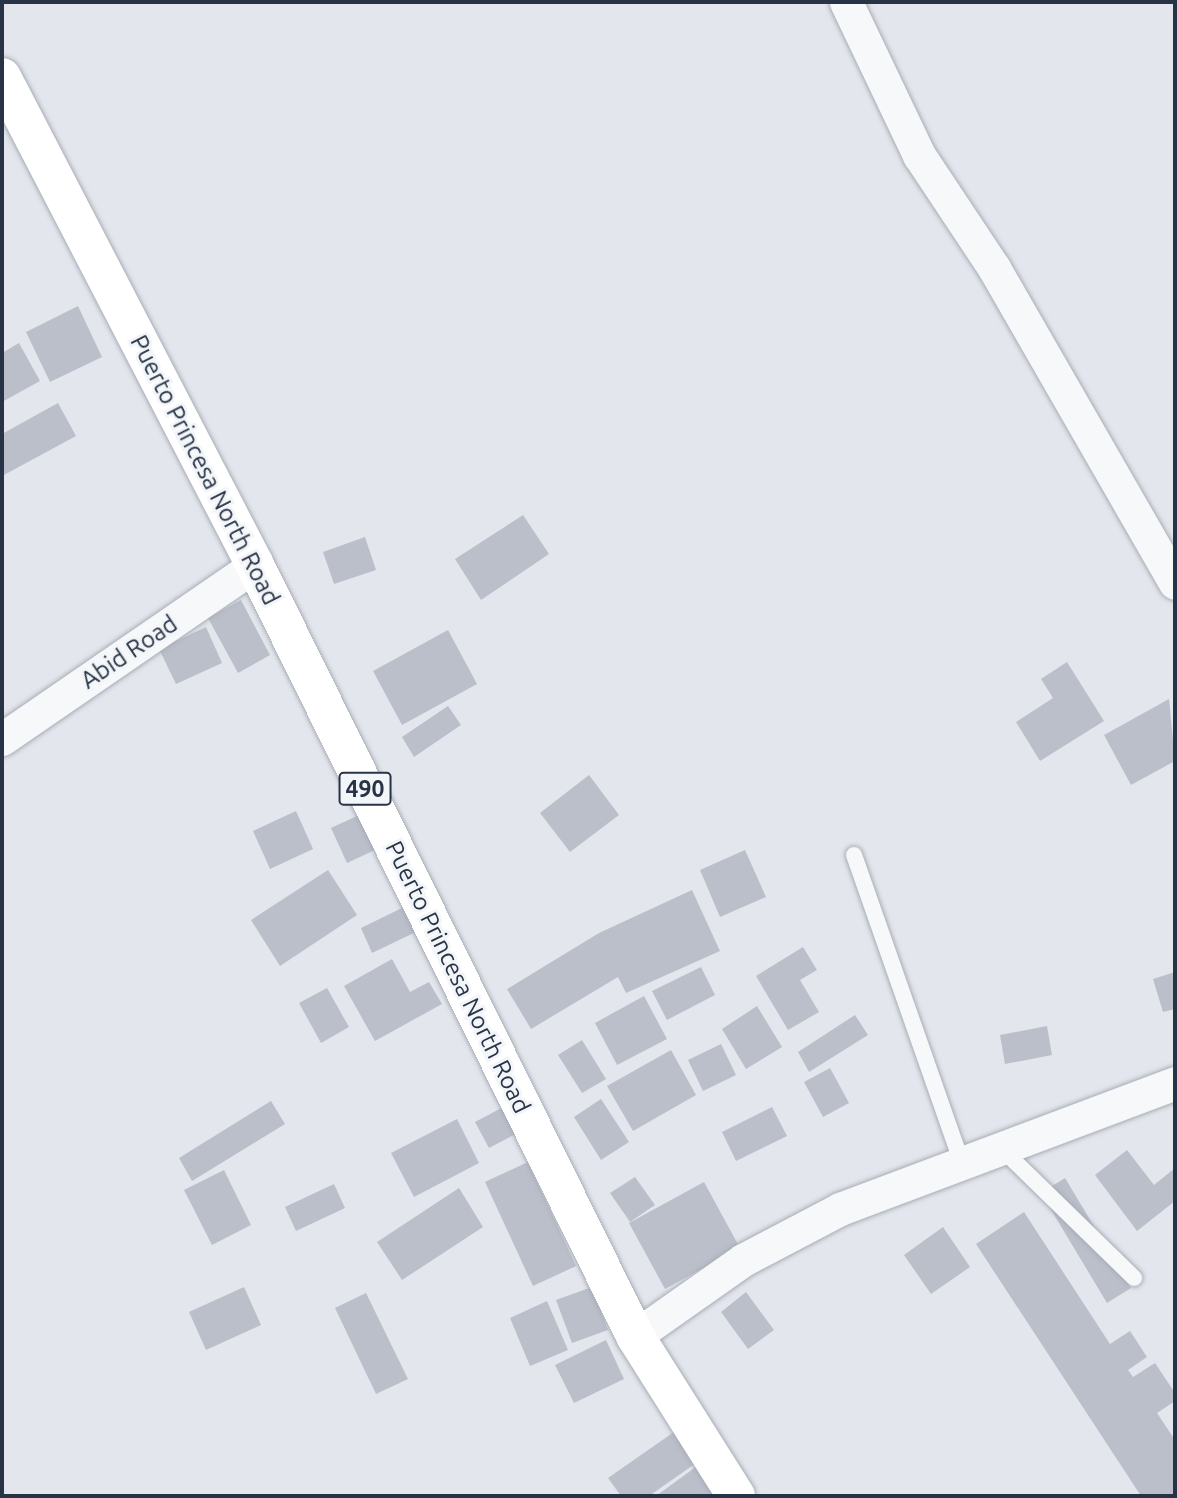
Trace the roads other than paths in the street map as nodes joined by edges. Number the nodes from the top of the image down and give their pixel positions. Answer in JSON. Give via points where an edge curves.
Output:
{"nodes":[{"id":1,"x":846,"y":2,"type":"edge"},
{"id":2,"x":2,"y":77,"type":"edge"},
{"id":3,"x":256,"y":565,"type":"junction"},
{"id":4,"x":1175,"y":583,"type":"edge"},
{"id":5,"x":2,"y":739,"type":"edge"},
{"id":6,"x":854,"y":855,"type":"dead end"},
{"id":7,"x":1175,"y":1083,"type":"edge"},
{"id":8,"x":1001,"y":1148,"type":"junction"},
{"id":9,"x":960,"y":1158,"type":"junction"},
{"id":10,"x":1134,"y":1278,"type":"dead end"},
{"id":11,"x":635,"y":1336,"type":"junction"},
{"id":12,"x":736,"y":1496,"type":"edge"}],
"edges":[{"from":1,"to":4,"type":"street","via":[[919,155],[1036,338]]},
{"from":2,"to":3,"type":"main road","name":"Puerto Princesa North Road","number":"490"},
{"from":3,"to":5,"type":"street","name":"Abid Road"},
{"from":3,"to":11,"type":"main road","name":"Puerto Princesa North Road","number":"490"},
{"from":6,"to":9,"type":"lane"},
{"from":7,"to":8,"type":"street"},
{"from":8,"to":9,"type":"street"},
{"from":8,"to":10,"type":"lane"},
{"from":9,"to":11,"type":"street","via":[[840,1209],[743,1260]]},
{"from":11,"to":12,"type":"main road","name":"Puerto Princesa North Road","number":"490"}]}
